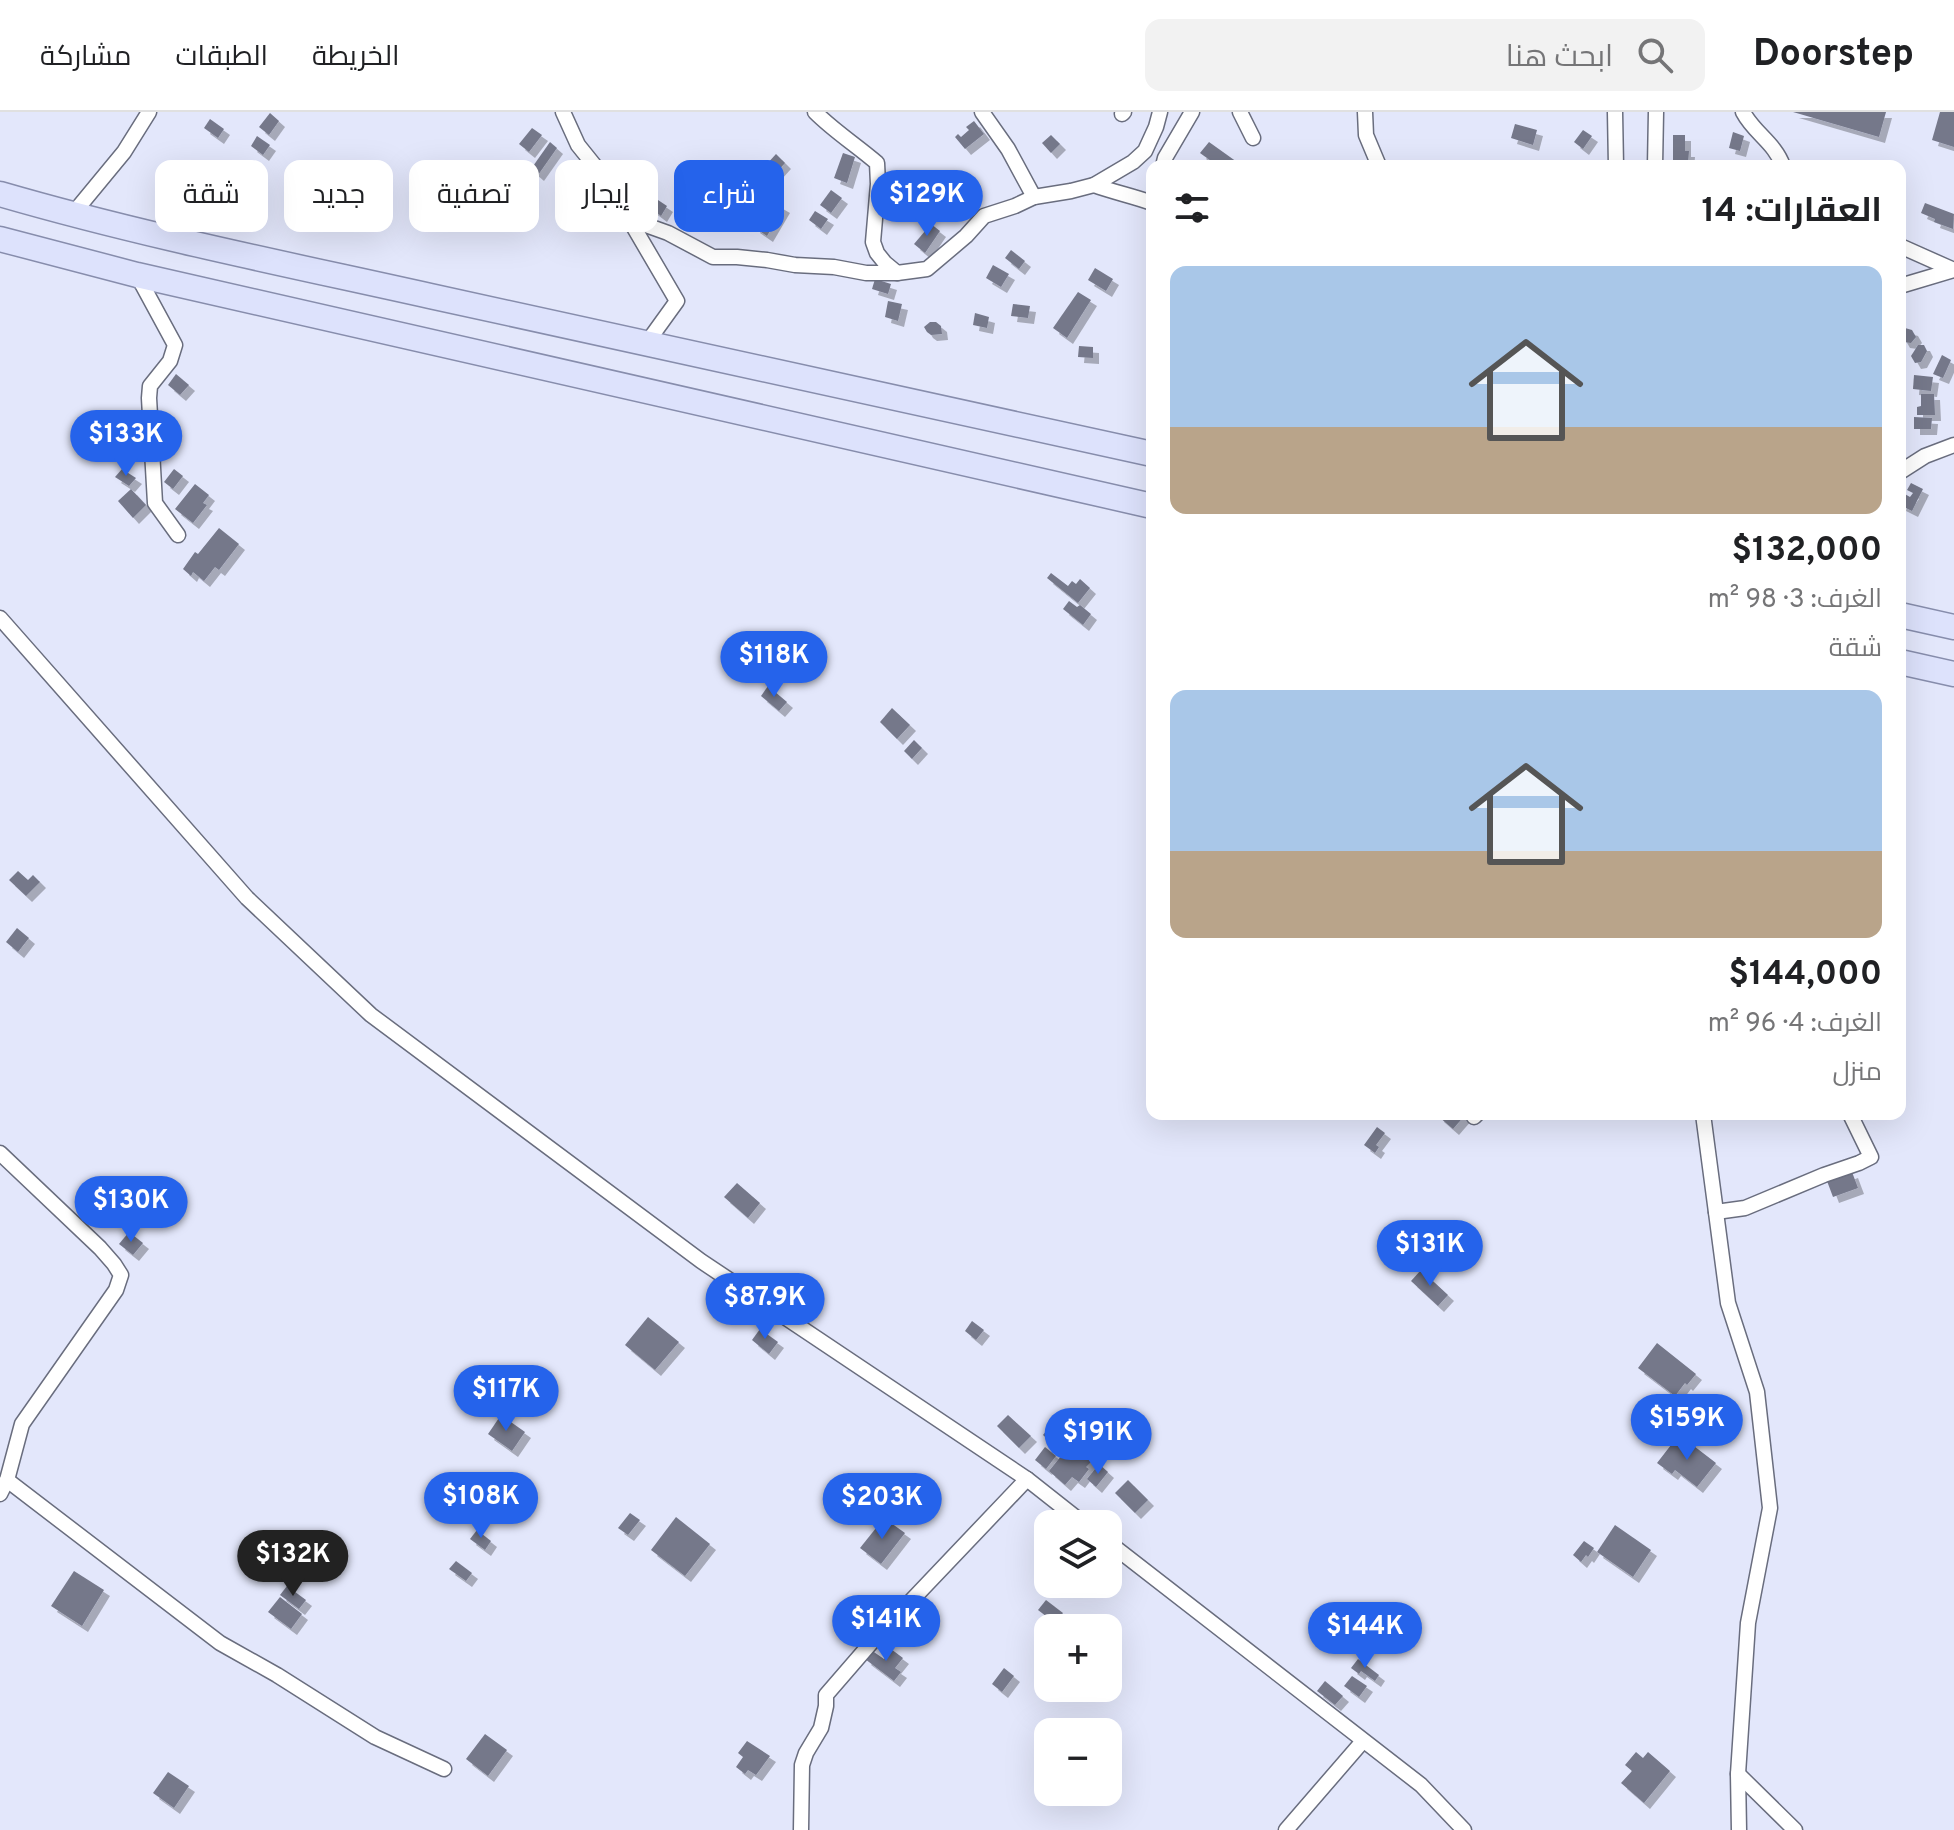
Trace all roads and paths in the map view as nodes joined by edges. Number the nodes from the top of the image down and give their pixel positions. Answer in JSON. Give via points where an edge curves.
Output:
{"nodes":[{"id":1,"x":149,"y":112,"type":"edge"},
{"id":2,"x":563,"y":112,"type":"edge"},
{"id":3,"x":815,"y":112,"type":"edge"},
{"id":4,"x":982,"y":112,"type":"edge"},
{"id":5,"x":1160,"y":112,"type":"edge"},
{"id":6,"x":1192,"y":112,"type":"edge"},
{"id":7,"x":1240,"y":112,"type":"edge"},
{"id":8,"x":1365,"y":112,"type":"edge"},
{"id":9,"x":1615,"y":112,"type":"edge"},
{"id":10,"x":1656,"y":112,"type":"edge"},
{"id":11,"x":1743,"y":112,"type":"edge"},
{"id":12,"x":1253,"y":138,"type":"dead end"},
{"id":13,"x":590,"y":160,"type":"edge"},
{"id":14,"x":1164,"y":160,"type":"edge"},
{"id":15,"x":1376,"y":160,"type":"edge"},
{"id":16,"x":1616,"y":160,"type":"edge"},
{"id":17,"x":1655,"y":160,"type":"edge"},
{"id":18,"x":1780,"y":160,"type":"edge"},
{"id":19,"x":1094,"y":185,"type":"junction"},
{"id":20,"x":0,"y":194,"type":"edge"},
{"id":21,"x":1034,"y":197,"type":"junction"},
{"id":22,"x":1146,"y":201,"type":"edge"},
{"id":23,"x":72,"y":215,"type":"junction"},
{"id":24,"x":658,"y":229,"type":"edge"},
{"id":25,"x":637,"y":232,"type":"edge"},
{"id":26,"x":0,"y":239,"type":"edge"},
{"id":27,"x":1906,"y":249,"type":"edge"},
{"id":28,"x":1954,"y":270,"type":"edge"},
{"id":29,"x":897,"y":273,"type":"junction"},
{"id":30,"x":137,"y":275,"type":"junction"},
{"id":31,"x":1906,"y":284,"type":"edge"},
{"id":32,"x":646,"y":344,"type":"junction"},
{"id":33,"x":1954,"y":445,"type":"edge"},
{"id":34,"x":1146,"y":453,"type":"edge"},
{"id":35,"x":1906,"y":468,"type":"edge"},
{"id":36,"x":1146,"y":505,"type":"edge"},
{"id":37,"x":178,"y":535,"type":"dead end"},
{"id":38,"x":1906,"y":616,"type":"edge"},
{"id":39,"x":0,"y":618,"type":"edge"},
{"id":40,"x":1954,"y":627,"type":"edge"},
{"id":41,"x":1906,"y":663,"type":"edge"},
{"id":42,"x":1954,"y":674,"type":"edge"},
{"id":43,"x":1704,"y":1120,"type":"edge"},
{"id":44,"x":1853,"y":1120,"type":"edge"},
{"id":45,"x":0,"y":1153,"type":"edge"},
{"id":46,"x":1716,"y":1212,"type":"junction"},
{"id":47,"x":1027,"y":1479,"type":"junction"},
{"id":48,"x":7,"y":1480,"type":"junction"},
{"id":49,"x":0,"y":1494,"type":"edge"},
{"id":50,"x":1066,"y":1510,"type":"edge"},
{"id":51,"x":1122,"y":1553,"type":"edge"},
{"id":52,"x":1363,"y":1741,"type":"junction"},
{"id":53,"x":444,"y":1769,"type":"dead end"},
{"id":54,"x":1738,"y":1774,"type":"junction"},
{"id":55,"x":801,"y":1830,"type":"edge"},
{"id":56,"x":1286,"y":1830,"type":"edge"},
{"id":57,"x":1464,"y":1830,"type":"edge"},
{"id":58,"x":1739,"y":1830,"type":"edge"},
{"id":59,"x":1795,"y":1830,"type":"edge"}],
"edges":[{"from":1,"to":23,"type":"street"},
{"from":2,"to":13,"type":"street"},
{"from":3,"to":29,"type":"street","via":[[877,163],[873,242]]},
{"from":4,"to":21,"type":"street"},
{"from":5,"to":19,"type":"street","via":[[1145,151]]},
{"from":6,"to":14,"type":"street"},
{"from":7,"to":12,"type":"street"},
{"from":8,"to":15,"type":"street","via":[[1366,135]]},
{"from":9,"to":16,"type":"street"},
{"from":10,"to":17,"type":"street"},
{"from":11,"to":18,"type":"street"},
{"from":19,"to":21,"type":"street"},
{"from":19,"to":22,"type":"street"},
{"from":20,"to":23,"type":"main road"},
{"from":21,"to":29,"type":"street","via":[[984,216],[927,269]]},
{"from":23,"to":32,"type":"main road"},
{"from":24,"to":29,"type":"street","via":[[713,257]]},
{"from":25,"to":32,"type":"street","via":[[677,301]]},
{"from":26,"to":30,"type":"main road"},
{"from":27,"to":28,"type":"street"},
{"from":28,"to":31,"type":"street"},
{"from":30,"to":36,"type":"main road"},
{"from":30,"to":37,"type":"street","via":[[175,345],[170,361],[150,386],[149,398],[155,503]]},
{"from":32,"to":34,"type":"main road"},
{"from":33,"to":35,"type":"street"},
{"from":38,"to":40,"type":"main road"},
{"from":39,"to":47,"type":"street","via":[[247,898],[371,1015],[701,1261]]},
{"from":41,"to":42,"type":"main road"},
{"from":43,"to":46,"type":"street"},
{"from":44,"to":46,"type":"street","via":[[1871,1157],[1745,1208]]},
{"from":45,"to":48,"type":"street","via":[[100,1248],[121,1275],[100,1315],[22,1424]]},
{"from":46,"to":54,"type":"street","via":[[1728,1303],[1757,1392],[1770,1508],[1748,1623]]},
{"from":47,"to":50,"type":"street"},
{"from":47,"to":55,"type":"street","via":[[826,1695],[821,1728],[802,1765]]},
{"from":48,"to":49,"type":"street"},
{"from":48,"to":53,"type":"street","via":[[220,1643],[375,1737]]},
{"from":51,"to":52,"type":"street"},
{"from":52,"to":56,"type":"street"},
{"from":52,"to":57,"type":"street","via":[[1421,1785]]},
{"from":54,"to":58,"type":"street"},
{"from":54,"to":59,"type":"street"}]}
